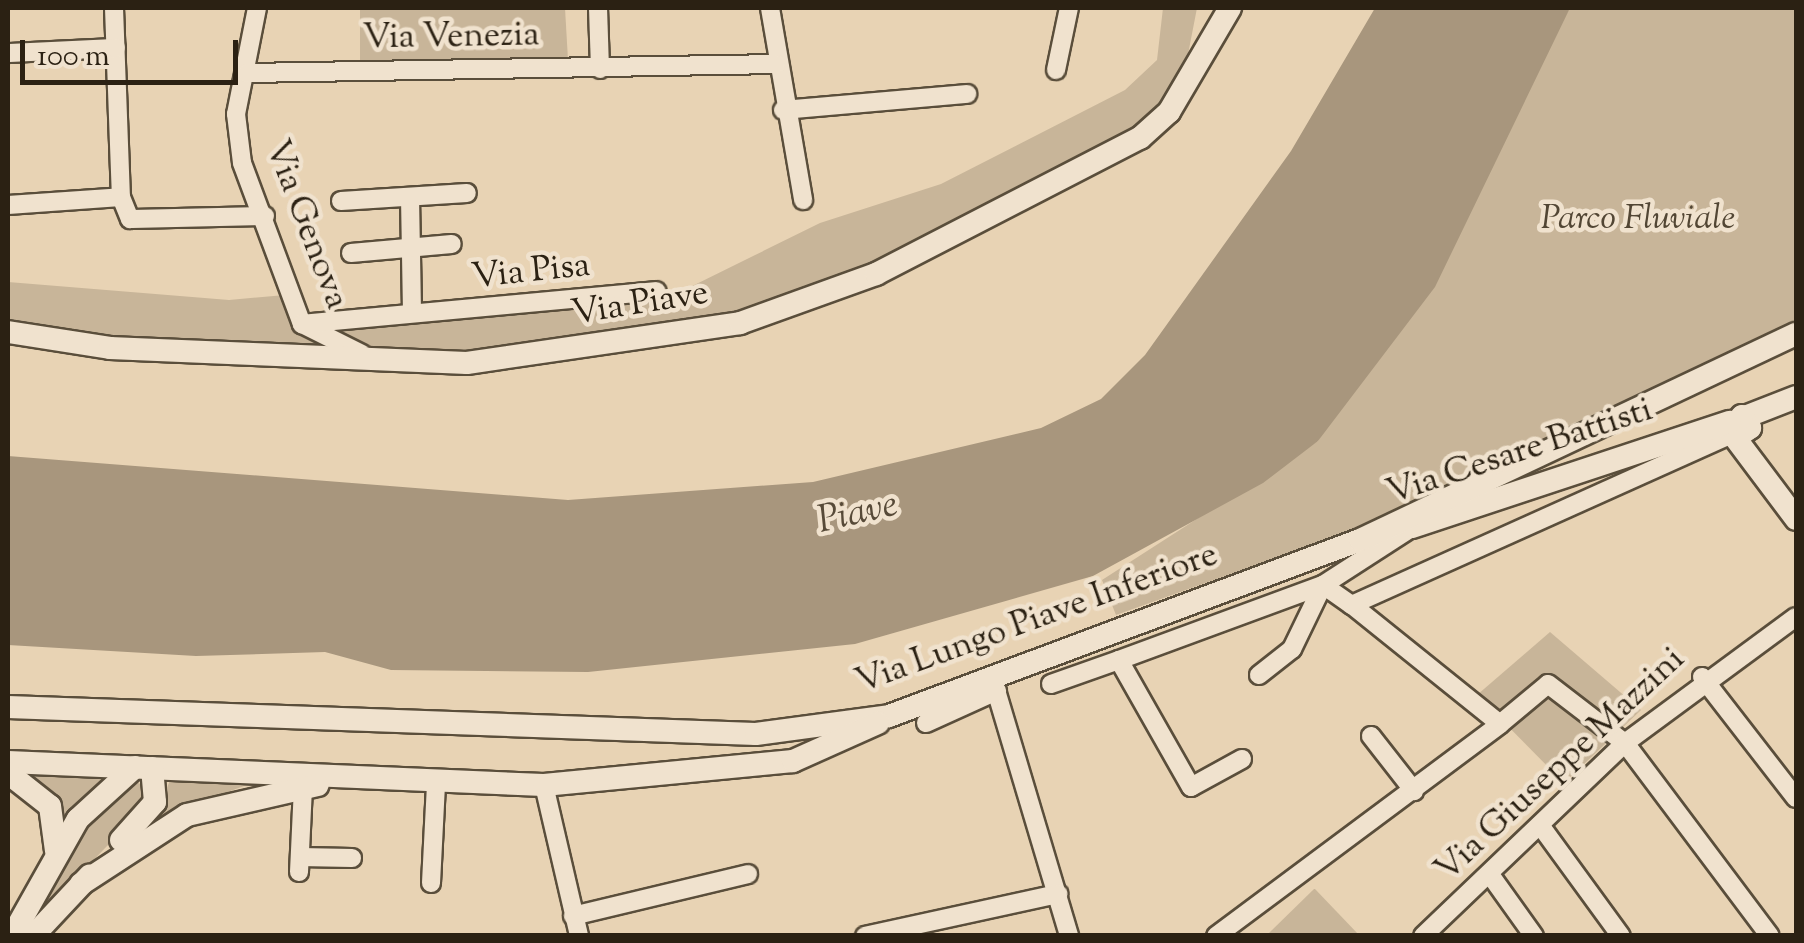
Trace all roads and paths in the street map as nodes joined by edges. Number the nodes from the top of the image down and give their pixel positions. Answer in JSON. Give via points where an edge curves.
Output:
{"nodes":[{"id":1,"x":114,"y":8,"type":"edge"},
{"id":2,"x":257,"y":8,"type":"edge"},
{"id":3,"x":598,"y":8,"type":"edge"},
{"id":4,"x":770,"y":8,"type":"edge"},
{"id":5,"x":1069,"y":8,"type":"edge"},
{"id":6,"x":1209,"y":8,"type":"edge"},
{"id":7,"x":1230,"y":8,"type":"edge"},
{"id":8,"x":116,"y":48,"type":"junction"},
{"id":9,"x":8,"y":53,"type":"edge"},
{"id":10,"x":1200,"y":55,"type":"junction"},
{"id":11,"x":776,"y":64,"type":"junction"},
{"id":12,"x":600,"y":68,"type":"junction"},
{"id":13,"x":1056,"y":70,"type":"dead end"},
{"id":14,"x":248,"y":72,"type":"junction"},
{"id":15,"x":967,"y":94,"type":"dead end"},
{"id":16,"x":783,"y":110,"type":"junction"},
{"id":17,"x":467,"y":194,"type":"dead end"},
{"id":18,"x":410,"y":197,"type":"junction"},
{"id":19,"x":121,"y":198,"type":"junction"},
{"id":20,"x":803,"y":200,"type":"dead end"},
{"id":21,"x":341,"y":201,"type":"dead end"},
{"id":22,"x":8,"y":205,"type":"edge"},
{"id":23,"x":265,"y":216,"type":"junction"},
{"id":24,"x":452,"y":244,"type":"dead end"},
{"id":25,"x":407,"y":248,"type":"junction"},
{"id":26,"x":351,"y":253,"type":"dead end"},
{"id":27,"x":656,"y":292,"type":"dead end"},
{"id":28,"x":412,"y":313,"type":"junction"},
{"id":29,"x":302,"y":324,"type":"junction"},
{"id":30,"x":8,"y":332,"type":"edge"},
{"id":31,"x":1796,"y":334,"type":"edge"},
{"id":32,"x":380,"y":361,"type":"junction"},
{"id":33,"x":1796,"y":398,"type":"edge"},
{"id":34,"x":1739,"y":429,"type":"junction"},
{"id":35,"x":1796,"y":519,"type":"edge"},
{"id":36,"x":1411,"y":528,"type":"junction"},
{"id":37,"x":1360,"y":540,"type":"junction"},
{"id":38,"x":1322,"y":585,"type":"junction"},
{"id":39,"x":1352,"y":605,"type":"junction"},
{"id":40,"x":1796,"y":616,"type":"edge"},
{"id":41,"x":1119,"y":660,"type":"junction"},
{"id":42,"x":1258,"y":675,"type":"dead end"},
{"id":43,"x":1702,"y":677,"type":"junction"},
{"id":44,"x":994,"y":684,"type":"junction"},
{"id":45,"x":1051,"y":684,"type":"dead end"},
{"id":46,"x":8,"y":707,"type":"edge"},
{"id":47,"x":889,"y":716,"type":"junction"},
{"id":48,"x":926,"y":723,"type":"dead end"},
{"id":49,"x":1500,"y":724,"type":"junction"},
{"id":50,"x":1371,"y":736,"type":"dead end"},
{"id":51,"x":1625,"y":742,"type":"junction"},
{"id":52,"x":1242,"y":759,"type":"dead end"},
{"id":53,"x":8,"y":762,"type":"edge"},
{"id":54,"x":143,"y":768,"type":"junction"},
{"id":55,"x":8,"y":773,"type":"edge"},
{"id":56,"x":358,"y":780,"type":"junction"},
{"id":57,"x":436,"y":784,"type":"junction"},
{"id":58,"x":544,"y":785,"type":"junction"},
{"id":59,"x":303,"y":787,"type":"junction"},
{"id":60,"x":1414,"y":791,"type":"junction"},
{"id":61,"x":1796,"y":798,"type":"edge"},
{"id":62,"x":1540,"y":825,"type":"junction"},
{"id":63,"x":55,"y":858,"type":"junction"},
{"id":64,"x":352,"y":858,"type":"dead end"},
{"id":65,"x":748,"y":874,"type":"dead end"},
{"id":66,"x":1491,"y":876,"type":"junction"},
{"id":67,"x":431,"y":882,"type":"dead end"},
{"id":68,"x":81,"y":884,"type":"junction"},
{"id":69,"x":1058,"y":894,"type":"junction"},
{"id":70,"x":573,"y":916,"type":"junction"},
{"id":71,"x":12,"y":936,"type":"edge"},
{"id":72,"x":33,"y":936,"type":"edge"},
{"id":73,"x":579,"y":936,"type":"edge"},
{"id":74,"x":866,"y":936,"type":"edge"},
{"id":75,"x":1070,"y":936,"type":"edge"},
{"id":76,"x":1216,"y":936,"type":"edge"},
{"id":77,"x":1424,"y":936,"type":"edge"},
{"id":78,"x":1534,"y":936,"type":"edge"},
{"id":79,"x":1620,"y":936,"type":"edge"},
{"id":80,"x":1770,"y":936,"type":"edge"}],
"edges":[{"from":1,"to":8,"type":"street"},
{"from":2,"to":14,"type":"street","name":"Via Genova"},
{"from":3,"to":12,"type":"street"},
{"from":4,"to":11,"type":"street"},
{"from":5,"to":13,"type":"street"},
{"from":6,"to":10,"type":"main road","name":"Via Piave"},
{"from":7,"to":10,"type":"main road","name":"Via Piave"},
{"from":8,"to":9,"type":"street"},
{"from":8,"to":19,"type":"street"},
{"from":10,"to":32,"type":"main road","name":"Via Piave","via":[[1168,112],[1140,138],[802,304],[514,361]]},
{"from":11,"to":12,"type":"street","name":"Via Venezia"},
{"from":11,"to":16,"type":"street"},
{"from":12,"to":14,"type":"street","name":"Via Venezia"},
{"from":14,"to":23,"type":"street","name":"Via Genova","via":[[237,138]]},
{"from":15,"to":16,"type":"street"},
{"from":16,"to":20,"type":"street"},
{"from":17,"to":18,"type":"street"},
{"from":18,"to":21,"type":"street"},
{"from":18,"to":25,"type":"street"},
{"from":19,"to":22,"type":"street"},
{"from":19,"to":23,"type":"street","via":[[144,223]]},
{"from":23,"to":29,"type":"street","name":"Via Genova"},
{"from":24,"to":25,"type":"street","name":"Via Pisa"},
{"from":25,"to":26,"type":"street","name":"Via Pisa"},
{"from":25,"to":28,"type":"street"},
{"from":27,"to":28,"type":"street","name":"Via Pisa"},
{"from":28,"to":29,"type":"street","name":"Via Pisa"},
{"from":29,"to":32,"type":"street","name":"Via Genova"},
{"from":30,"to":32,"type":"main road","name":"Via Piave","via":[[110,348]]},
{"from":31,"to":37,"type":"main road","name":"Via Lungo Piave Inferiore"},
{"from":33,"to":34,"type":"main road"},
{"from":34,"to":35,"type":"main road"},
{"from":34,"to":36,"type":"main road","name":"Via Cesare Battisti","via":[[1701,430]]},
{"from":34,"to":39,"type":"street"},
{"from":36,"to":37,"type":"main road","name":"Via Cesare Battisti"},
{"from":36,"to":38,"type":"street"},
{"from":37,"to":44,"type":"main road","name":"Via Lungo Piave Inferiore"},
{"from":38,"to":39,"type":"street"},
{"from":38,"to":41,"type":"street"},
{"from":38,"to":42,"type":"street","via":[[1292,649]]},
{"from":39,"to":49,"type":"street"},
{"from":40,"to":43,"type":"street","name":"Via Giuseppe Mazzini"},
{"from":41,"to":45,"type":"street"},
{"from":41,"to":52,"type":"street","via":[[1191,788]]},
{"from":43,"to":51,"type":"street","name":"Via Giuseppe Mazzini"},
{"from":43,"to":61,"type":"street"},
{"from":44,"to":47,"type":"main road","name":"Via Lungo Piave Inferiore"},
{"from":44,"to":48,"type":"street"},
{"from":44,"to":69,"type":"street"},
{"from":46,"to":47,"type":"main road","name":"Via Lungo Piave Inferiore","via":[[756,734]]},
{"from":47,"to":58,"type":"main road","via":[[844,746],[794,761]]},
{"from":49,"to":51,"type":"street","via":[[1548,684]]},
{"from":49,"to":60,"type":"street"},
{"from":50,"to":60,"type":"street"},
{"from":51,"to":62,"type":"street","name":"Via Giuseppe Mazzini"},
{"from":51,"to":80,"type":"street"},
{"from":53,"to":54,"type":"main road"},
{"from":54,"to":56,"type":"main road"},
{"from":54,"to":63,"type":"main road","via":[[98,794]]},
{"from":54,"to":68,"type":"main road","via":[[157,788],[148,816]]},
{"from":55,"to":63,"type":"main road","via":[[50,806]]},
{"from":56,"to":57,"type":"main road"},
{"from":56,"to":59,"type":"main road"},
{"from":57,"to":58,"type":"main road"},
{"from":57,"to":67,"type":"street"},
{"from":58,"to":70,"type":"street"},
{"from":59,"to":64,"type":"street","via":[[299,864]]},
{"from":59,"to":68,"type":"main road","via":[[187,815]]},
{"from":60,"to":76,"type":"street"},
{"from":62,"to":66,"type":"street","name":"Via Giuseppe Mazzini"},
{"from":62,"to":79,"type":"street"},
{"from":63,"to":71,"type":"main road"},
{"from":65,"to":70,"type":"street"},
{"from":66,"to":77,"type":"street","name":"Via Giuseppe Mazzini"},
{"from":66,"to":78,"type":"street"},
{"from":68,"to":72,"type":"main road"},
{"from":69,"to":74,"type":"street"},
{"from":69,"to":75,"type":"street"},
{"from":70,"to":73,"type":"street"}]}
